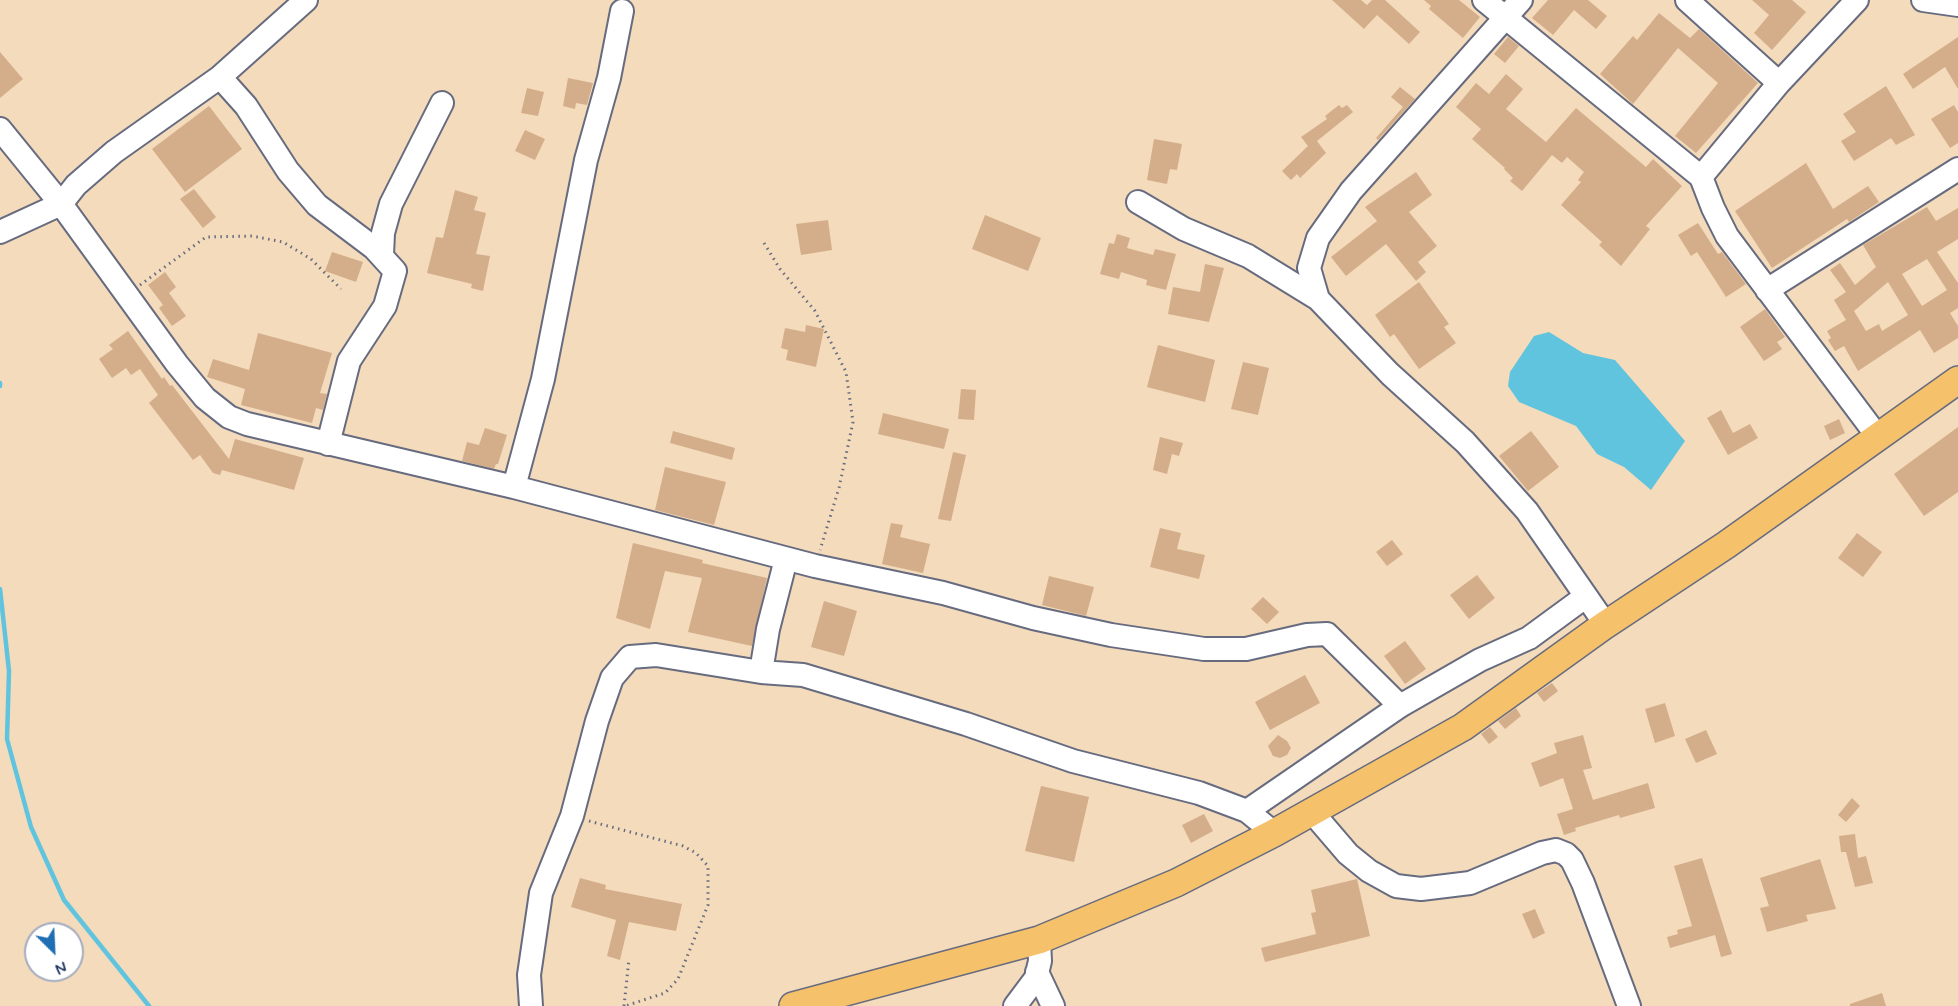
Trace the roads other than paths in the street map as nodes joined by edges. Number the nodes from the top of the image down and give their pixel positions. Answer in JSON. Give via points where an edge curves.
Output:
{"nodes":[{"id":1,"x":306,"y":0,"type":"edge"},
{"id":2,"x":1484,"y":0,"type":"edge"},
{"id":3,"x":1521,"y":0,"type":"edge"},
{"id":4,"x":1687,"y":0,"type":"edge"},
{"id":5,"x":1857,"y":0,"type":"edge"},
{"id":6,"x":1923,"y":0,"type":"edge"},
{"id":7,"x":1958,"y":6,"type":"edge"},
{"id":8,"x":622,"y":11,"type":"dead end"},
{"id":9,"x":1505,"y":18,"type":"junction"},
{"id":10,"x":220,"y":77,"type":"junction"},
{"id":11,"x":1779,"y":83,"type":"junction"},
{"id":12,"x":442,"y":103,"type":"dead end"},
{"id":13,"x":0,"y":129,"type":"edge"},
{"id":14,"x":1958,"y":169,"type":"edge"},
{"id":15,"x":1701,"y":177,"type":"junction"},
{"id":16,"x":1138,"y":202,"type":"dead end"},
{"id":17,"x":61,"y":204,"type":"junction"},
{"id":18,"x":0,"y":232,"type":"edge"},
{"id":19,"x":382,"y":255,"type":"junction"},
{"id":20,"x":1767,"y":290,"type":"junction"},
{"id":21,"x":1318,"y":299,"type":"junction"},
{"id":22,"x":1958,"y":380,"type":"edge"},
{"id":23,"x":1878,"y":437,"type":"junction"},
{"id":24,"x":328,"y":444,"type":"junction"},
{"id":25,"x":514,"y":486,"type":"junction"},
{"id":26,"x":786,"y":559,"type":"junction"},
{"id":27,"x":1585,"y":597,"type":"junction"},
{"id":28,"x":1606,"y":625,"type":"junction"},
{"id":29,"x":761,"y":672,"type":"junction"},
{"id":30,"x":1400,"y":706,"type":"junction"},
{"id":31,"x":1247,"y":811,"type":"junction"},
{"id":32,"x":1311,"y":812,"type":"junction"},
{"id":33,"x":1274,"y":833,"type":"junction"},
{"id":34,"x":1039,"y":940,"type":"junction"},
{"id":35,"x":1037,"y":972,"type":"junction"},
{"id":36,"x":531,"y":1006,"type":"edge"},
{"id":37,"x":793,"y":1006,"type":"edge"},
{"id":38,"x":1015,"y":1006,"type":"edge"},
{"id":39,"x":1053,"y":1006,"type":"edge"},
{"id":40,"x":1629,"y":1006,"type":"edge"}],
"edges":[{"from":1,"to":10,"type":"street"},
{"from":2,"to":9,"type":"street"},
{"from":3,"to":9,"type":"street"},
{"from":4,"to":11,"type":"street"},
{"from":5,"to":11,"type":"street"},
{"from":6,"to":7,"type":"street"},
{"from":8,"to":25,"type":"street","via":[[609,78],[586,160],[543,379]]},
{"from":9,"to":15,"type":"street"},
{"from":9,"to":21,"type":"street","via":[[1351,191],[1318,238],[1309,268]]},
{"from":10,"to":17,"type":"street","via":[[114,152],[76,185]]},
{"from":10,"to":19,"type":"street","via":[[246,106],[288,171],[317,205]]},
{"from":11,"to":15,"type":"street"},
{"from":12,"to":19,"type":"street","via":[[391,204]]},
{"from":13,"to":17,"type":"street"},
{"from":14,"to":20,"type":"street"},
{"from":15,"to":20,"type":"street","via":[[1721,226]]},
{"from":16,"to":21,"type":"street","via":[[1184,230],[1248,256]]},
{"from":17,"to":18,"type":"street"},
{"from":17,"to":24,"type":"street","via":[[177,364],[219,410],[247,424]]},
{"from":19,"to":24,"type":"street","via":[[394,269],[395,277],[385,306],[349,361]]},
{"from":20,"to":23,"type":"street"},
{"from":21,"to":27,"type":"street","via":[[1390,374],[1465,442],[1527,511]]},
{"from":22,"to":23,"type":"main road"},
{"from":23,"to":28,"type":"main road"},
{"from":24,"to":25,"type":"street"},
{"from":25,"to":26,"type":"street"},
{"from":26,"to":29,"type":"street"},
{"from":26,"to":30,"type":"street","via":[[944,593],[1033,618],[1204,649],[1246,649],[1307,634],[1327,634]]},
{"from":27,"to":28,"type":"street"},
{"from":27,"to":30,"type":"street","via":[[1529,638],[1479,660]]},
{"from":28,"to":32,"type":"main road","via":[[1463,727]]},
{"from":29,"to":31,"type":"street","via":[[803,675],[1073,761],[1200,794]]},
{"from":29,"to":36,"type":"street","via":[[656,655],[630,657],[612,678],[572,816],[541,893],[530,975]]},
{"from":30,"to":31,"type":"street"},
{"from":31,"to":33,"type":"street"},
{"from":32,"to":33,"type":"main road"},
{"from":32,"to":40,"type":"street","via":[[1348,854],[1396,886],[1421,889],[1470,883],[1542,853],[1556,850],[1566,854],[1583,883]]},
{"from":33,"to":34,"type":"main road","via":[[1176,883]]},
{"from":34,"to":35,"type":"street"},
{"from":34,"to":37,"type":"main road"},
{"from":35,"to":38,"type":"street"},
{"from":35,"to":39,"type":"street"}]}
